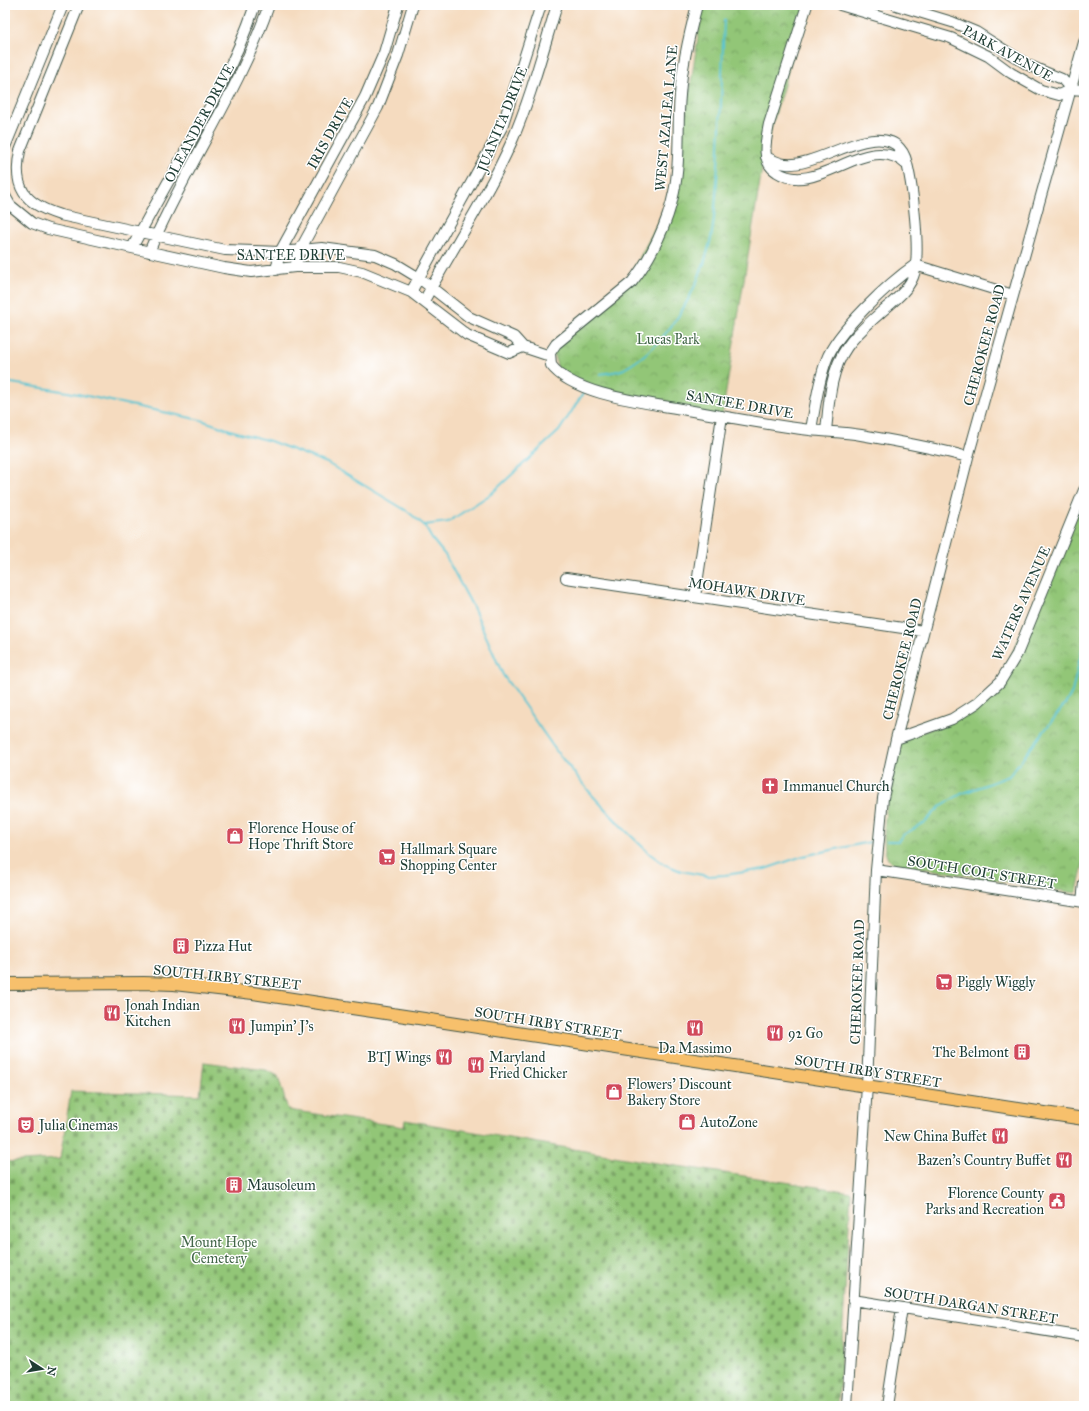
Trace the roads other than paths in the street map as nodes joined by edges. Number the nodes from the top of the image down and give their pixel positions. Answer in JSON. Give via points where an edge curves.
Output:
{"nodes":[{"id":1,"x":63,"y":5,"type":"edge"},
{"id":2,"x":79,"y":5,"type":"edge"},
{"id":3,"x":255,"y":5,"type":"edge"},
{"id":4,"x":269,"y":5,"type":"edge"},
{"id":5,"x":398,"y":5,"type":"edge"},
{"id":6,"x":413,"y":5,"type":"edge"},
{"id":7,"x":541,"y":5,"type":"edge"},
{"id":8,"x":557,"y":5,"type":"edge"},
{"id":9,"x":697,"y":5,"type":"edge"},
{"id":10,"x":807,"y":5,"type":"edge"},
{"id":11,"x":840,"y":5,"type":"edge"},
{"id":12,"x":896,"y":5,"type":"edge"},
{"id":13,"x":1084,"y":42,"type":"edge"},
{"id":14,"x":1071,"y":89,"type":"junction"},
{"id":15,"x":1084,"y":90,"type":"edge"},
{"id":16,"x":5,"y":147,"type":"edge"},
{"id":17,"x":766,"y":157,"type":"junction"},
{"id":18,"x":907,"y":165,"type":"junction"},
{"id":19,"x":5,"y":196,"type":"edge"},
{"id":20,"x":140,"y":232,"type":"junction"},
{"id":21,"x":156,"y":235,"type":"junction"},
{"id":22,"x":132,"y":248,"type":"junction"},
{"id":23,"x":300,"y":250,"type":"junction"},
{"id":24,"x":149,"y":252,"type":"junction"},
{"id":25,"x":280,"y":252,"type":"junction"},
{"id":26,"x":915,"y":265,"type":"junction"},
{"id":27,"x":296,"y":267,"type":"junction"},
{"id":28,"x":276,"y":270,"type":"junction"},
{"id":29,"x":419,"y":278,"type":"junction"},
{"id":30,"x":431,"y":287,"type":"junction"},
{"id":31,"x":411,"y":292,"type":"junction"},
{"id":32,"x":1013,"y":295,"type":"junction"},
{"id":33,"x":424,"y":301,"type":"junction"},
{"id":34,"x":523,"y":347,"type":"junction"},
{"id":35,"x":550,"y":356,"type":"junction"},
{"id":36,"x":722,"y":416,"type":"junction"},
{"id":37,"x":811,"y":430,"type":"junction"},
{"id":38,"x":826,"y":431,"type":"junction"},
{"id":39,"x":968,"y":457,"type":"junction"},
{"id":40,"x":1084,"y":490,"type":"edge"},
{"id":41,"x":566,"y":578,"type":"dead end"},
{"id":42,"x":696,"y":597,"type":"junction"},
{"id":43,"x":923,"y":631,"type":"junction"},
{"id":44,"x":896,"y":739,"type":"junction"},
{"id":45,"x":876,"y":870,"type":"junction"},
{"id":46,"x":1084,"y":883,"type":"edge"},
{"id":47,"x":1083,"y":902,"type":"edge"},
{"id":48,"x":5,"y":984,"type":"edge"},
{"id":49,"x":867,"y":1085,"type":"junction"},
{"id":50,"x":1084,"y":1119,"type":"edge"},
{"id":51,"x":853,"y":1300,"type":"junction"},
{"id":52,"x":902,"y":1308,"type":"junction"},
{"id":53,"x":1084,"y":1337,"type":"edge"},
{"id":54,"x":847,"y":1406,"type":"edge"},
{"id":55,"x":887,"y":1406,"type":"edge"}],
"edges":[{"from":1,"to":16,"type":"street"},
{"from":2,"to":20,"type":"street","name":"SANTEE DRIVE","via":[[20,151],[16,173],[27,197],[42,210]]},
{"from":3,"to":20,"type":"street","name":"OLEANDER DRIVE","via":[[244,37],[227,72]]},
{"from":4,"to":21,"type":"street","name":"OLEANDER DRIVE","via":[[243,71]]},
{"from":5,"to":25,"type":"street","name":"IRIS DRIVE","via":[[384,53],[363,103]]},
{"from":6,"to":23,"type":"street","name":"IRIS DRIVE","via":[[398,55],[378,107]]},
{"from":7,"to":29,"type":"street","name":"JUANITA DRIVE","via":[[502,127]]},
{"from":8,"to":30,"type":"street","name":"JUANITA DRIVE","via":[[512,140],[488,190]]},
{"from":9,"to":35,"type":"street","name":"WEST AZALEA LANE","via":[[682,76],[674,192],[653,250],[632,282],[556,344]]},
{"from":10,"to":17,"type":"street","via":[[769,124],[765,143]]},
{"from":11,"to":14,"type":"street","name":"PARK AVENUE","via":[[957,41],[988,56],[1041,90],[1059,95]]},
{"from":12,"to":14,"type":"street","name":"PARK AVENUE","via":[[976,32],[1028,64],[1062,79]]},
{"from":13,"to":14,"type":"street","name":"CHEROKEE ROAD"},
{"from":14,"to":15,"type":"street","name":"PARK AVENUE"},
{"from":14,"to":32,"type":"street","name":"CHEROKEE ROAD"},
{"from":17,"to":18,"type":"street","via":[[773,170],[792,178],[809,177],[872,154],[894,156]]},
{"from":17,"to":18,"type":"street","via":[[780,163],[796,163],[866,141],[884,140],[891,141],[902,150]]},
{"from":18,"to":26,"type":"street","via":[[913,205]]},
{"from":19,"to":22,"type":"street","name":"SANTEE DRIVE","via":[[10,205],[32,223]]},
{"from":20,"to":21,"type":"street","name":"SANTEE DRIVE"},
{"from":20,"to":22,"type":"street","name":"OLEANDER DRIVE"},
{"from":21,"to":24,"type":"street","name":"OLEANDER DRIVE"},
{"from":21,"to":25,"type":"street","name":"SANTEE DRIVE","via":[[225,250]]},
{"from":22,"to":24,"type":"street","name":"SANTEE DRIVE"},
{"from":23,"to":25,"type":"street","name":"SANTEE DRIVE"},
{"from":23,"to":27,"type":"street","name":"IRIS DRIVE"},
{"from":23,"to":29,"type":"street","name":"SANTEE DRIVE","via":[[322,248],[375,255]]},
{"from":24,"to":28,"type":"street","name":"SANTEE DRIVE","via":[[251,272]]},
{"from":25,"to":28,"type":"street","name":"IRIS DRIVE"},
{"from":26,"to":32,"type":"street"},
{"from":26,"to":37,"type":"street","via":[[901,275],[835,342],[822,373]]},
{"from":26,"to":38,"type":"street","via":[[914,275],[904,290],[860,332],[840,359],[832,383]]},
{"from":27,"to":28,"type":"street","name":"SANTEE DRIVE"},
{"from":27,"to":31,"type":"street","name":"SANTEE DRIVE","via":[[340,267],[362,272]]},
{"from":29,"to":30,"type":"street","name":"SANTEE DRIVE"},
{"from":29,"to":31,"type":"street","name":"JUANITA DRIVE"},
{"from":30,"to":33,"type":"street","name":"JUANITA DRIVE"},
{"from":30,"to":34,"type":"street","name":"SANTEE DRIVE","via":[[469,317],[514,337]]},
{"from":31,"to":33,"type":"street","name":"SANTEE DRIVE"},
{"from":32,"to":39,"type":"street","name":"CHEROKEE ROAD"},
{"from":33,"to":34,"type":"street","name":"SANTEE DRIVE","via":[[467,335],[487,345],[509,353]]},
{"from":34,"to":35,"type":"street","name":"SANTEE DRIVE"},
{"from":35,"to":36,"type":"street","name":"SANTEE DRIVE","via":[[550,365],[560,375],[600,392]]},
{"from":36,"to":37,"type":"street","name":"SANTEE DRIVE"},
{"from":36,"to":42,"type":"street"},
{"from":37,"to":38,"type":"street","name":"SANTEE DRIVE"},
{"from":38,"to":39,"type":"street","name":"SANTEE DRIVE","via":[[860,435]]},
{"from":39,"to":43,"type":"street","name":"CHEROKEE ROAD"},
{"from":40,"to":44,"type":"street","name":"WATERS AVENUE","via":[[1020,648],[1000,682],[964,712]]},
{"from":41,"to":42,"type":"street","name":"MOHAWK DRIVE"},
{"from":42,"to":43,"type":"street","name":"MOHAWK DRIVE"},
{"from":43,"to":44,"type":"street","name":"CHEROKEE ROAD"},
{"from":44,"to":45,"type":"street","name":"CHEROKEE ROAD","via":[[883,798]]},
{"from":45,"to":47,"type":"street","name":"SOUTH COIT STREET"},
{"from":45,"to":49,"type":"street","name":"CHEROKEE ROAD"},
{"from":46,"to":47,"type":"street"},
{"from":48,"to":49,"type":"main road","name":"SOUTH IRBY STREET","via":[[144,983],[253,993]]},
{"from":49,"to":50,"type":"main road","name":"SOUTH IRBY STREET"},
{"from":49,"to":51,"type":"street","name":"CHEROKEE ROAD"},
{"from":51,"to":52,"type":"street","name":"SOUTH DARGAN STREET"},
{"from":51,"to":54,"type":"street","name":"CHEROKEE ROAD"},
{"from":52,"to":53,"type":"street","name":"SOUTH DARGAN STREET"},
{"from":52,"to":55,"type":"street"}]}
